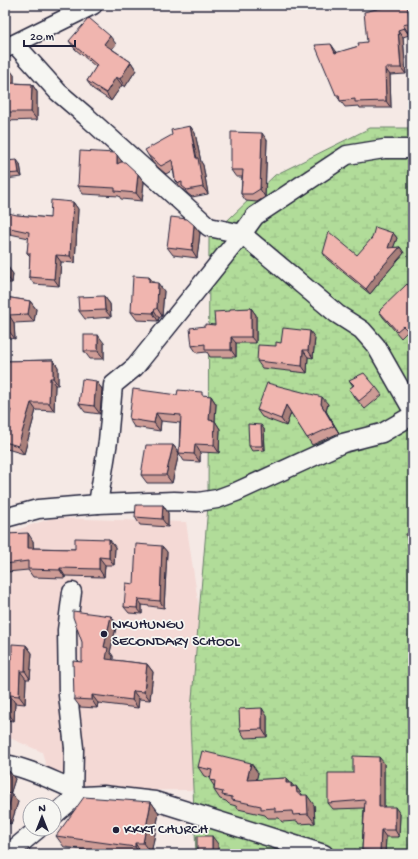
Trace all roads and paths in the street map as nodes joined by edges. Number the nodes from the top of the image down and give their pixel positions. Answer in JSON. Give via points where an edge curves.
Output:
{"nodes":[{"id":1,"x":93,"y":5,"type":"edge"},
{"id":2,"x":10,"y":46,"type":"edge"},
{"id":3,"x":413,"y":150,"type":"edge"},
{"id":4,"x":242,"y":234,"type":"junction"},
{"id":5,"x":413,"y":411,"type":"edge"},
{"id":6,"x":413,"y":415,"type":"edge"},
{"id":7,"x":98,"y":504,"type":"junction"},
{"id":8,"x":5,"y":518,"type":"edge"},
{"id":9,"x":72,"y":592,"type":"dead end"},
{"id":10,"x":5,"y":764,"type":"edge"},
{"id":11,"x":73,"y":794,"type":"junction"},
{"id":12,"x":62,"y":806,"type":"edge"},
{"id":13,"x":28,"y":837,"type":"edge"},
{"id":14,"x":8,"y":854,"type":"edge"},
{"id":15,"x":324,"y":854,"type":"edge"}],
"edges":[{"from":1,"to":2,"type":"street"},
{"from":2,"to":4,"type":"street","via":[[209,227]]},
{"from":3,"to":4,"type":"street","via":[[384,149],[347,155],[255,216]]},
{"from":4,"to":5,"type":"street","via":[[337,314],[362,330],[376,346]]},
{"from":4,"to":7,"type":"street","via":[[135,367],[113,385],[108,441]]},
{"from":6,"to":7,"type":"street","via":[[382,433],[343,443],[217,499],[198,502]]},
{"from":7,"to":8,"type":"street","via":[[38,509]]},
{"from":9,"to":11,"type":"street","via":[[67,630],[68,695],[74,748]]},
{"from":10,"to":11,"type":"street","via":[[33,772]]},
{"from":11,"to":12,"type":"street"},
{"from":11,"to":15,"type":"street","via":[[155,800]]},
{"from":13,"to":14,"type":"street"}]}
